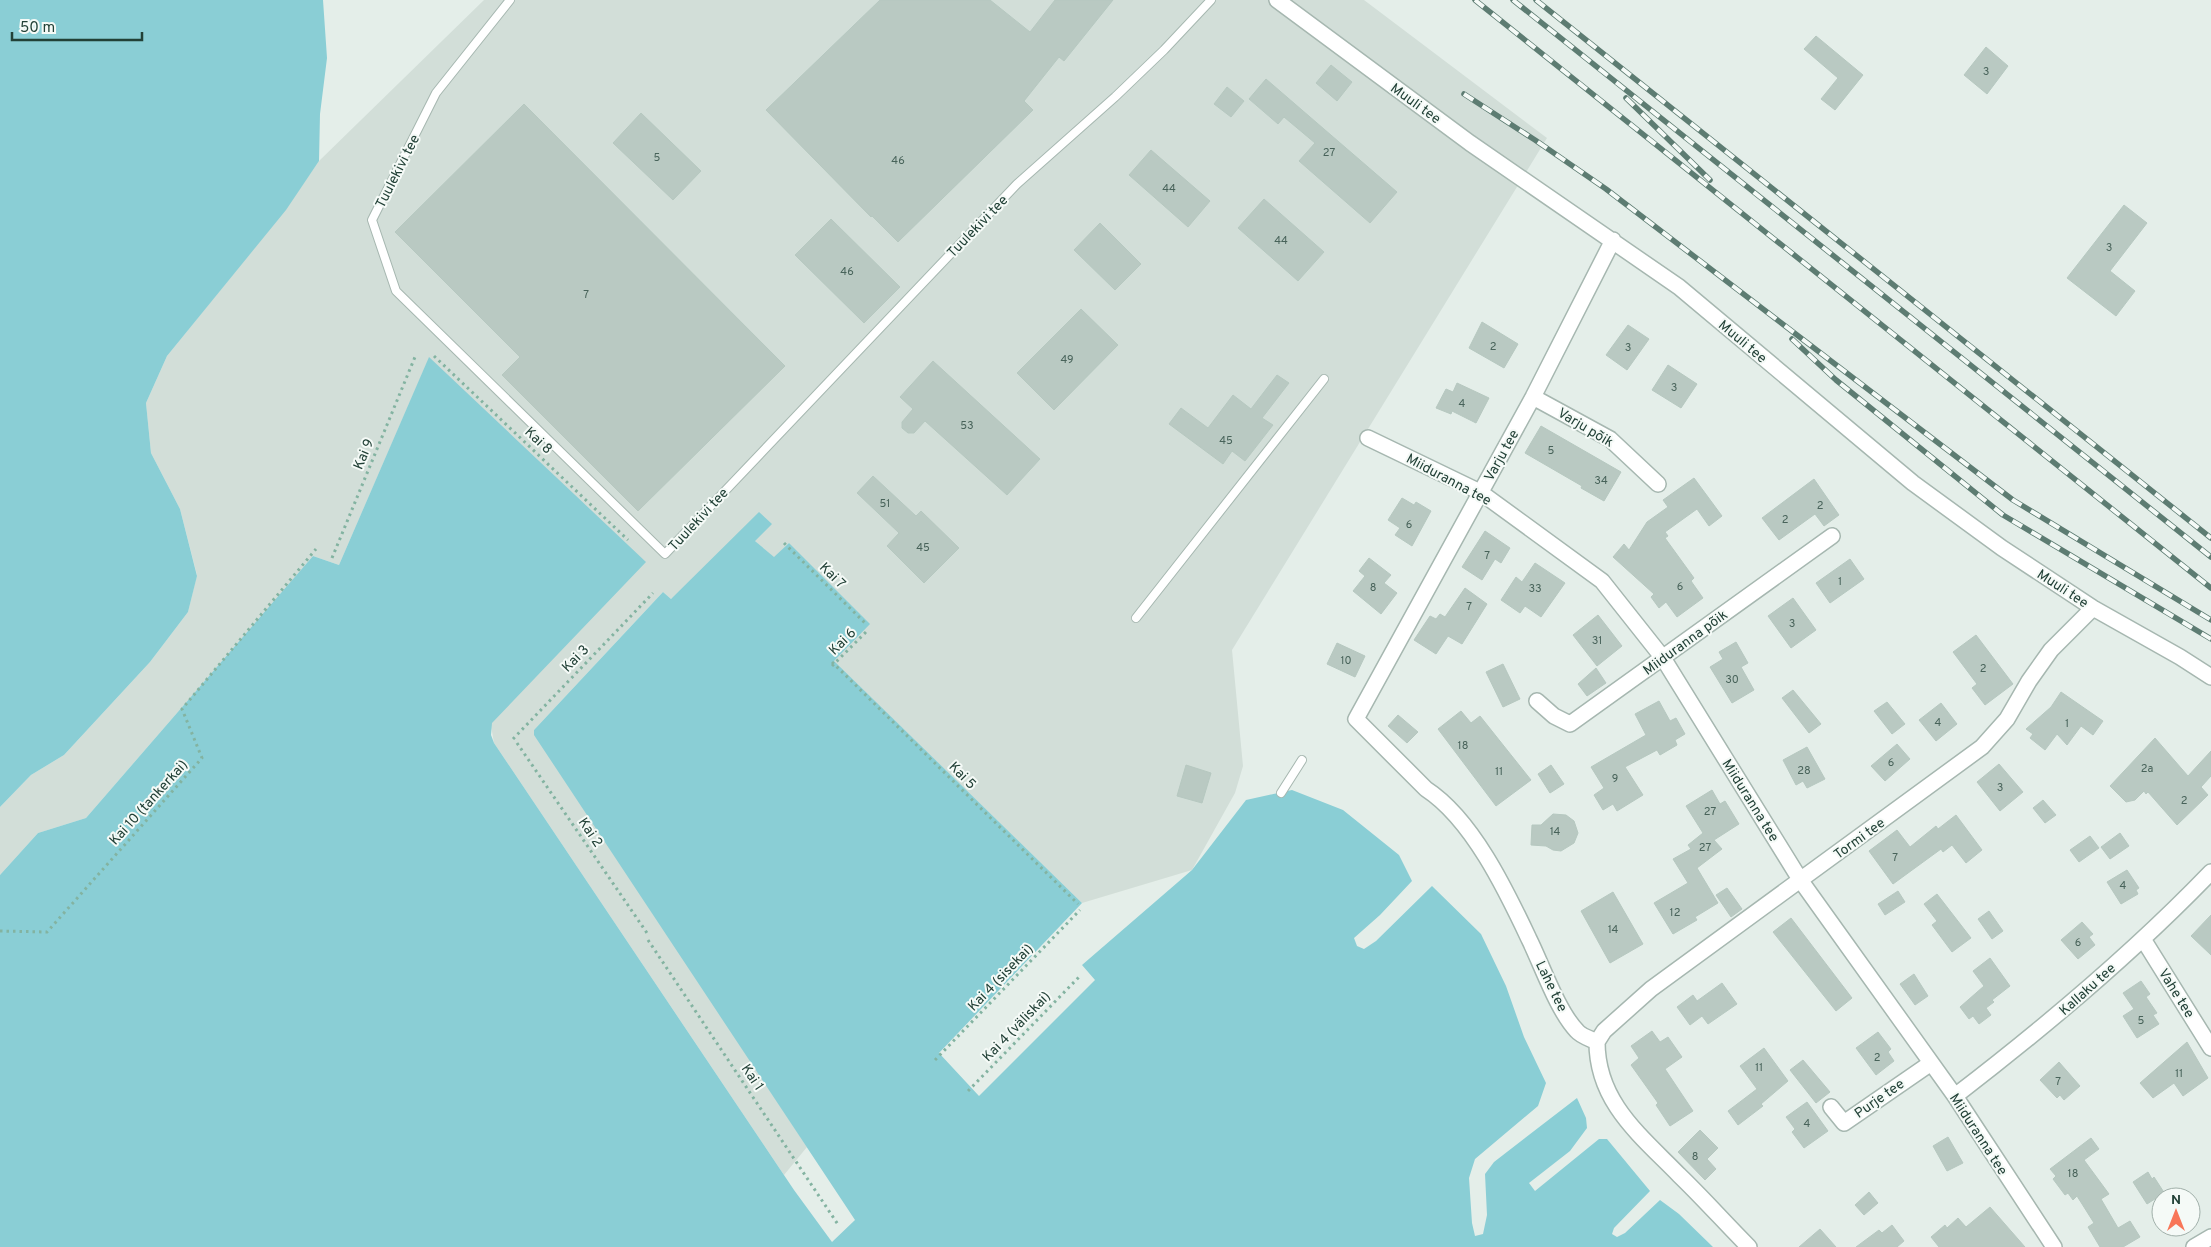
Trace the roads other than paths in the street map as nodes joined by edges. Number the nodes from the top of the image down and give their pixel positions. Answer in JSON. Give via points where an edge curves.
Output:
{"nodes":[{"id":1,"x":510,"y":0,"type":"edge"},
{"id":2,"x":1211,"y":0,"type":"edge"},
{"id":3,"x":1277,"y":0,"type":"edge"},
{"id":4,"x":1613,"y":240,"type":"junction"},
{"id":5,"x":1324,"y":379,"type":"dead end"},
{"id":6,"x":1533,"y":397,"type":"junction"},
{"id":7,"x":1368,"y":438,"type":"dead end"},
{"id":8,"x":1658,"y":484,"type":"dead end"},
{"id":9,"x":1480,"y":492,"type":"junction"},
{"id":10,"x":1832,"y":536,"type":"dead end"},
{"id":11,"x":2093,"y":608,"type":"junction"},
{"id":12,"x":1136,"y":618,"type":"dead end"},
{"id":13,"x":1663,"y":658,"type":"junction"},
{"id":14,"x":2211,"y":677,"type":"edge"},
{"id":15,"x":1537,"y":701,"type":"dead end"},
{"id":16,"x":1356,"y":719,"type":"joint"},
{"id":17,"x":1302,"y":760,"type":"dead end"},
{"id":18,"x":1282,"y":792,"type":"dead end"},
{"id":19,"x":2211,"y":872,"type":"edge"},
{"id":20,"x":1801,"y":881,"type":"junction"},
{"id":21,"x":2143,"y":939,"type":"junction"},
{"id":22,"x":1597,"y":1042,"type":"junction"},
{"id":23,"x":2211,"y":1048,"type":"edge"},
{"id":24,"x":1931,"y":1063,"type":"junction"},
{"id":25,"x":1955,"y":1096,"type":"junction"},
{"id":26,"x":1831,"y":1107,"type":"dead end"},
{"id":27,"x":2211,"y":1237,"type":"edge"},
{"id":28,"x":1748,"y":1247,"type":"edge"},
{"id":29,"x":2054,"y":1247,"type":"edge"},
{"id":30,"x":2194,"y":1247,"type":"edge"}],
"edges":[{"from":1,"to":2,"type":"lane","name":"Tuulekivi tee","via":[[436,93],[372,220],[396,291],[665,554],[1017,184],[1122,90]]},
{"from":3,"to":4,"type":"street","name":"Muuli tee","via":[[1470,143]]},
{"from":4,"to":6,"type":"street","name":"Varju tee"},
{"from":4,"to":11,"type":"street","name":"Muuli tee","via":[[1679,287],[1913,484]]},
{"from":5,"to":12,"type":"lane"},
{"from":6,"to":8,"type":"street","name":"Varju põik","via":[[1610,439]]},
{"from":6,"to":9,"type":"street","name":"Varju tee"},
{"from":7,"to":9,"type":"street","name":"Miiduranna tee"},
{"from":9,"to":13,"type":"street","name":"Miiduranna tee","via":[[1602,581]]},
{"from":9,"to":16,"type":"street","name":"Varju tee"},
{"from":10,"to":13,"type":"street","name":"Miiduranna põik"},
{"from":11,"to":14,"type":"street","name":"Muuli tee"},
{"from":11,"to":20,"type":"street","name":"Tormi tee","via":[[2051,650],[2006,719],[1982,748]]},
{"from":13,"to":15,"type":"street","name":"Miiduranna põik","via":[[1570,724],[1554,716]]},
{"from":13,"to":20,"type":"street","name":"Miiduranna tee"},
{"from":16,"to":22,"type":"street","name":"Lahe tee","via":[[1426,789],[1438,796],[1470,831],[1516,910],[1561,1007],[1578,1032]]},
{"from":17,"to":18,"type":"lane"},
{"from":19,"to":21,"type":"street","name":"Kallaku tee"},
{"from":20,"to":22,"type":"street","name":"Tormi tee","via":[[1651,989],[1604,1031]]},
{"from":20,"to":24,"type":"street","name":"Miiduranna tee"},
{"from":21,"to":23,"type":"street","name":"Vahe tee"},
{"from":21,"to":25,"type":"street","name":"Kallaku tee","via":[[2031,1038]]},
{"from":22,"to":28,"type":"street","via":[[1597,1062],[1615,1105],[1638,1135]]},
{"from":24,"to":25,"type":"street","name":"Miiduranna tee"},
{"from":24,"to":26,"type":"street","name":"Purje tee","via":[[1844,1123]]},
{"from":25,"to":29,"type":"street","name":"Miiduranna tee"},
{"from":27,"to":30,"type":"street"}]}
